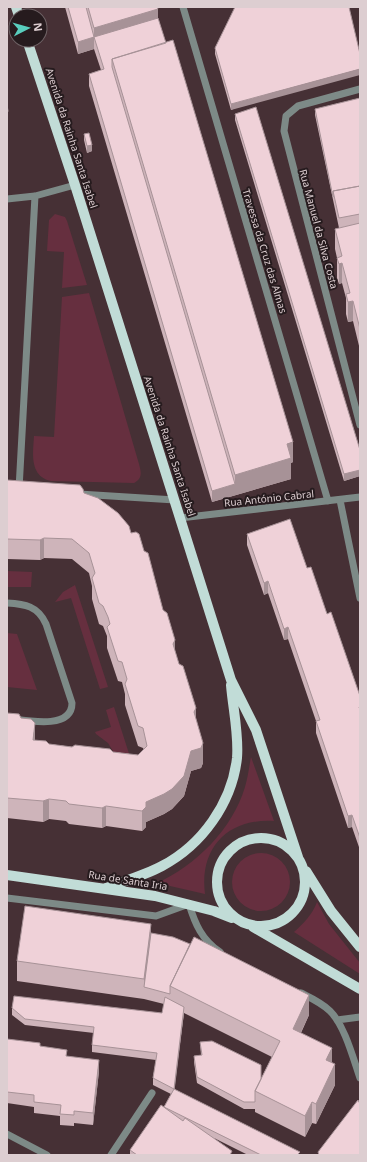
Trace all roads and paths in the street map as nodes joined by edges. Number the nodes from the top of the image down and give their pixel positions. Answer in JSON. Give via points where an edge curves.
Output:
{"nodes":[{"id":1,"x":183,"y":7,"type":"edge"},
{"id":2,"x":30,"y":48,"type":"edge"},
{"id":3,"x":360,"y":89,"type":"edge"},
{"id":4,"x":75,"y":185,"type":"junction"},
{"id":5,"x":36,"y":196,"type":"junction"},
{"id":6,"x":7,"y":199,"type":"edge"},
{"id":7,"x":360,"y":425,"type":"edge"},
{"id":8,"x":26,"y":491,"type":"edge"},
{"id":9,"x":73,"y":494,"type":"edge"},
{"id":10,"x":360,"y":497,"type":"edge"},
{"id":11,"x":174,"y":500,"type":"junction"},
{"id":12,"x":340,"y":500,"type":"junction"},
{"id":13,"x":328,"y":501,"type":"junction"},
{"id":14,"x":180,"y":518,"type":"junction"},
{"id":15,"x":360,"y":598,"type":"edge"},
{"id":16,"x":7,"y":603,"type":"edge"},
{"id":17,"x":231,"y":680,"type":"junction"},
{"id":18,"x":7,"y":718,"type":"edge"},
{"id":19,"x":300,"y":862,"type":"junction"},
{"id":20,"x":7,"y":875,"type":"edge"},
{"id":21,"x":106,"y":888,"type":"junction"},
{"id":22,"x":7,"y":898,"type":"edge"},
{"id":23,"x":189,"y":904,"type":"junction"},
{"id":24,"x":241,"y":922,"type":"junction"},
{"id":25,"x":252,"y":926,"type":"junction"},
{"id":26,"x":360,"y":947,"type":"edge"},
{"id":27,"x":227,"y":955,"type":"edge"},
{"id":28,"x":360,"y":989,"type":"edge"},
{"id":29,"x":296,"y":991,"type":"edge"},
{"id":30,"x":360,"y":1017,"type":"edge"},
{"id":31,"x":337,"y":1020,"type":"junction"},
{"id":32,"x":360,"y":1078,"type":"edge"},
{"id":33,"x":152,"y":1093,"type":"dead end"},
{"id":34,"x":7,"y":1134,"type":"edge"},
{"id":35,"x":47,"y":1155,"type":"edge"},
{"id":36,"x":111,"y":1155,"type":"edge"}],
"edges":[{"from":1,"to":13,"type":"street","name":"Travessa da Cruz das Almas"},
{"from":2,"to":4,"type":"main road","name":"Avenida da Rainha Santa Isabel"},
{"from":3,"to":7,"type":"street","name":"Rua Manuel da Silva Costa","via":[[298,106],[286,116],[284,131]]},
{"from":4,"to":5,"type":"street"},
{"from":4,"to":11,"type":"main road","name":"Avenida da Rainha Santa Isabel"},
{"from":5,"to":6,"type":"street"},
{"from":5,"to":8,"type":"street","via":[[16,491]]},
{"from":9,"to":11,"type":"street"},
{"from":10,"to":12,"type":"street","name":"Rua António Cabral"},
{"from":11,"to":14,"type":"main road","name":"Avenida da Rainha Santa Isabel"},
{"from":12,"to":13,"type":"street","name":"Rua António Cabral"},
{"from":12,"to":15,"type":"street"},
{"from":13,"to":14,"type":"street","name":"Rua António Cabral"},
{"from":14,"to":17,"type":"main road","name":"Avenida da Rainha Santa Isabel"},
{"from":16,"to":18,"type":"street","via":[[31,606],[41,614],[70,694],[72,707],[67,716],[56,721]]},
{"from":17,"to":19,"type":"main road","name":"Avenida da Rainha Santa Isabel","via":[[256,730]]},
{"from":17,"to":21,"type":"main road","via":[[237,756],[232,783],[219,811],[200,838],[176,858],[150,872]]},
{"from":19,"to":24,"type":"main road","via":[[290,848],[270,839],[247,840],[228,853],[221,862],[218,873],[219,896],[224,907]]},
{"from":19,"to":25,"type":"main road","via":[[306,877],[304,893],[298,908],[282,922],[262,927]]},
{"from":19,"to":26,"type":"main road","name":"Avenida da Rainha Santa Isabel","via":[[331,911]]},
{"from":20,"to":21,"type":"main road","name":"Rua de Santa Iria"},
{"from":21,"to":23,"type":"main road","name":"Rua de Santa Iria"},
{"from":22,"to":23,"type":"street","via":[[156,916]]},
{"from":23,"to":24,"type":"main road","name":"Rua de Santa Iria"},
{"from":23,"to":27,"type":"street","via":[[196,925],[204,938],[214,948]]},
{"from":24,"to":25,"type":"main road"},
{"from":25,"to":28,"type":"main road"},
{"from":29,"to":31,"type":"street","via":[[325,1007]]},
{"from":30,"to":31,"type":"street"},
{"from":31,"to":32,"type":"street"},
{"from":33,"to":36,"type":"street"},
{"from":34,"to":35,"type":"street"}]}
